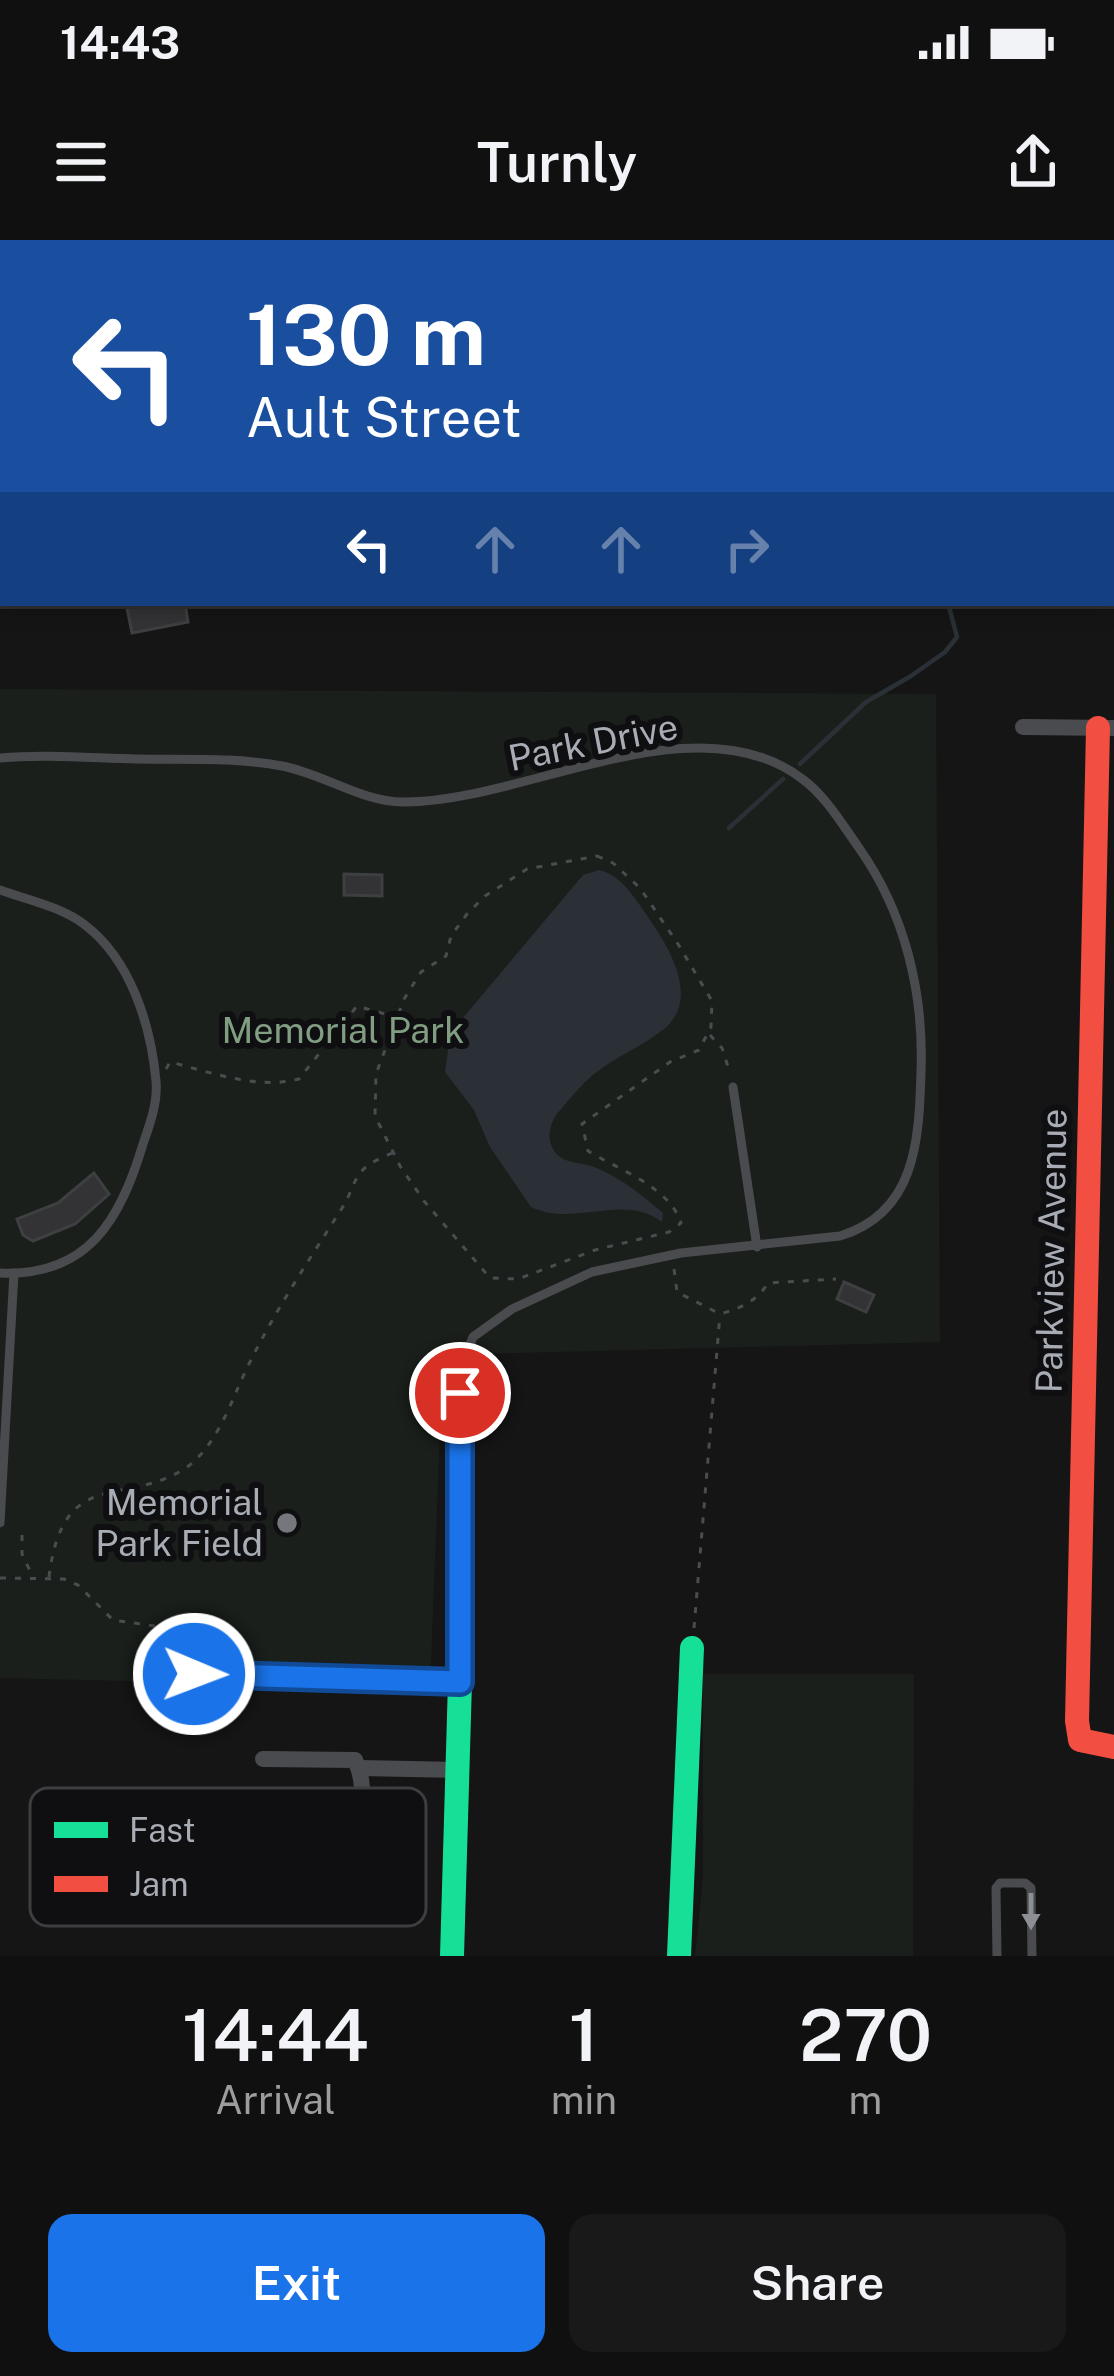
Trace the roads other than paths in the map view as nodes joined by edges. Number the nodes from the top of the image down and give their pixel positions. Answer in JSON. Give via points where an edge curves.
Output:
{"nodes":[{"id":1,"x":1024,"y":727,"type":"dead end"},
{"id":2,"x":1106,"y":728,"type":"edge"},
{"id":3,"x":0,"y":758,"type":"edge"},
{"id":4,"x":0,"y":890,"type":"edge"},
{"id":5,"x":734,"y":1087,"type":"road end"},
{"id":6,"x":757,"y":1247,"type":"junction"},
{"id":7,"x":0,"y":1273,"type":"edge"},
{"id":8,"x":14,"y":1274,"type":"junction"},
{"id":9,"x":460,"y":1393,"type":"joint"},
{"id":10,"x":0,"y":1523,"type":"edge"},
{"id":11,"x":692,"y":1648,"type":"road end"},
{"id":12,"x":194,"y":1674,"type":"dead end"},
{"id":13,"x":460,"y":1682,"type":"junction"},
{"id":14,"x":1114,"y":1747,"type":"edge"},
{"id":15,"x":262,"y":1759,"type":"dead end"},
{"id":16,"x":360,"y":1768,"type":"junction"},
{"id":17,"x":458,"y":1770,"type":"junction"},
{"id":18,"x":360,"y":1788,"type":"edge"},
{"id":19,"x":452,"y":1956,"type":"edge"},
{"id":20,"x":679,"y":1956,"type":"edge"},
{"id":21,"x":997,"y":1956,"type":"edge"},
{"id":22,"x":1032,"y":1956,"type":"edge"}],
"edges":[{"from":1,"to":2,"type":"street"},
{"from":2,"to":14,"type":"street","name":"Parkview Avenue","via":[[1076,1721],[1080,1740]]},
{"from":3,"to":6,"type":"lane","name":"Park Drive","via":[[260,762],[402,802],[683,748],[738,752],[786,768],[840,820],[896,917],[919,1003],[918,1126],[908,1172],[881,1216],[840,1236]]},
{"from":4,"to":8,"type":"lane","via":[[73,917],[106,946],[143,1016],[157,1083],[119,1213],[103,1234],[58,1262]]},
{"from":5,"to":6,"type":"lane"},
{"from":6,"to":9,"type":"lane","name":"Park Drive","via":[[592,1272],[512,1309],[473,1337]]},
{"from":7,"to":8,"type":"lane"},
{"from":8,"to":10,"type":"lane"},
{"from":9,"to":13,"type":"street"},
{"from":11,"to":20,"type":"street"},
{"from":12,"to":13,"type":"lane"},
{"from":13,"to":17,"type":"street"},
{"from":15,"to":16,"type":"street","via":[[355,1760]]},
{"from":16,"to":17,"type":"street"},
{"from":16,"to":18,"type":"street"},
{"from":17,"to":19,"type":"street"},
{"from":21,"to":22,"type":"lane","one_way":true,"via":[[1000,1883],[1031,1888]]}]}
